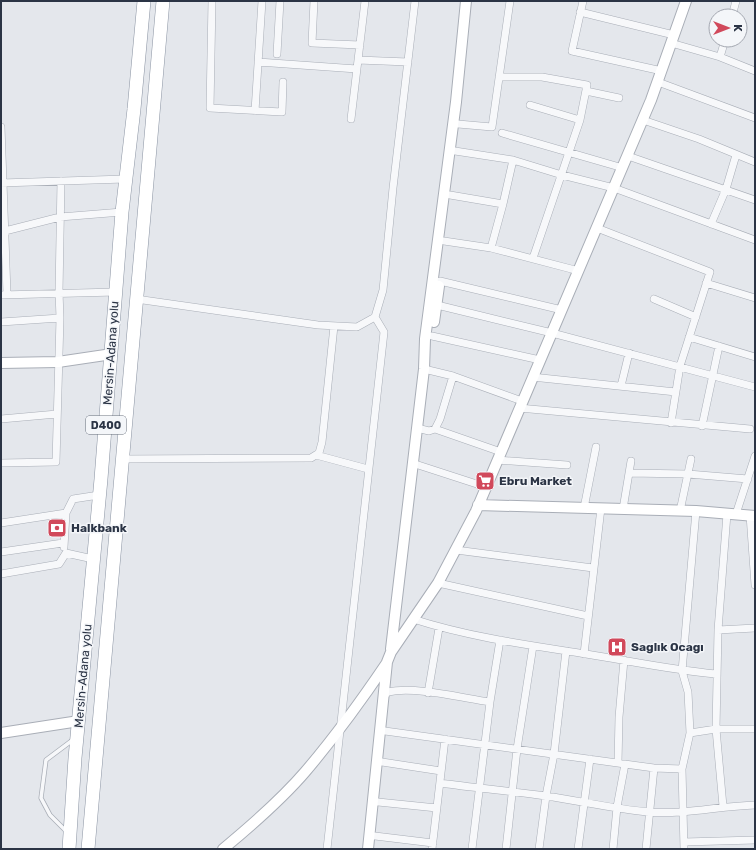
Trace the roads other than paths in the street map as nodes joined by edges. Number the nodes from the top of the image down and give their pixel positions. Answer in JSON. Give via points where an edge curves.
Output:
{"nodes":[{"id":1,"x":144,"y":1,"type":"edge"},
{"id":2,"x":163,"y":1,"type":"edge"},
{"id":3,"x":212,"y":1,"type":"edge"},
{"id":4,"x":262,"y":1,"type":"edge"},
{"id":5,"x":280,"y":1,"type":"edge"},
{"id":6,"x":314,"y":1,"type":"edge"},
{"id":7,"x":365,"y":1,"type":"edge"},
{"id":8,"x":415,"y":1,"type":"edge"},
{"id":9,"x":466,"y":1,"type":"edge"},
{"id":10,"x":473,"y":1,"type":"edge"},
{"id":11,"x":510,"y":1,"type":"edge"},
{"id":12,"x":583,"y":1,"type":"edge"},
{"id":13,"x":686,"y":1,"type":"edge"},
{"id":14,"x":580,"y":12,"type":"junction"},
{"id":15,"x":672,"y":39,"type":"junction"},
{"id":16,"x":360,"y":46,"type":"junction"},
{"id":17,"x":723,"y":48,"type":"edge"},
{"id":18,"x":277,"y":54,"type":"dead end"},
{"id":19,"x":720,"y":57,"type":"junction"},
{"id":20,"x":358,"y":60,"type":"junction"},
{"id":21,"x":258,"y":62,"type":"junction"},
{"id":22,"x":408,"y":62,"type":"junction"},
{"id":23,"x":357,"y":69,"type":"junction"},
{"id":24,"x":662,"y":71,"type":"junction"},
{"id":25,"x":755,"y":71,"type":"edge"},
{"id":26,"x":499,"y":77,"type":"junction"},
{"id":27,"x":283,"y":82,"type":"dead end"},
{"id":28,"x":658,"y":82,"type":"junction"},
{"id":29,"x":586,"y":91,"type":"junction"},
{"id":30,"x":619,"y":98,"type":"dead end"},
{"id":31,"x":530,"y":105,"type":"dead end"},
{"id":32,"x":255,"y":111,"type":"junction"},
{"id":33,"x":755,"y":118,"type":"edge"},
{"id":34,"x":351,"y":119,"type":"dead end"},
{"id":35,"x":580,"y":120,"type":"junction"},
{"id":36,"x":643,"y":120,"type":"junction"},
{"id":37,"x":458,"y":124,"type":"junction"},
{"id":38,"x":1,"y":127,"type":"edge"},
{"id":39,"x":502,"y":132,"type":"dead end"},
{"id":40,"x":455,"y":152,"type":"junction"},
{"id":41,"x":570,"y":152,"type":"junction"},
{"id":42,"x":736,"y":155,"type":"junction"},
{"id":43,"x":628,"y":156,"type":"junction"},
{"id":44,"x":513,"y":160,"type":"junction"},
{"id":45,"x":755,"y":162,"type":"edge"},
{"id":46,"x":623,"y":168,"type":"junction"},
{"id":47,"x":562,"y":175,"type":"junction"},
{"id":48,"x":125,"y":179,"type":"junction"},
{"id":49,"x":61,"y":181,"type":"junction"},
{"id":50,"x":2,"y":183,"type":"edge"},
{"id":51,"x":614,"y":188,"type":"junction"},
{"id":52,"x":726,"y":189,"type":"junction"},
{"id":53,"x":450,"y":195,"type":"junction"},
{"id":54,"x":755,"y":200,"type":"edge"},
{"id":55,"x":503,"y":204,"type":"junction"},
{"id":56,"x":122,"y":212,"type":"junction"},
{"id":57,"x":60,"y":217,"type":"junction"},
{"id":58,"x":711,"y":224,"type":"junction"},
{"id":59,"x":597,"y":228,"type":"junction"},
{"id":60,"x":3,"y":231,"type":"edge"},
{"id":61,"x":755,"y":240,"type":"edge"},
{"id":62,"x":444,"y":241,"type":"junction"},
{"id":63,"x":491,"y":248,"type":"junction"},
{"id":64,"x":533,"y":258,"type":"junction"},
{"id":65,"x":579,"y":271,"type":"junction"},
{"id":66,"x":440,"y":281,"type":"junction"},
{"id":67,"x":706,"y":283,"type":"junction"},
{"id":68,"x":59,"y":292,"type":"junction"},
{"id":69,"x":116,"y":292,"type":"junction"},
{"id":70,"x":4,"y":294,"type":"edge"},
{"id":71,"x":755,"y":298,"type":"edge"},
{"id":72,"x":136,"y":299,"type":"junction"},
{"id":73,"x":654,"y":299,"type":"dead end"},
{"id":74,"x":437,"y":305,"type":"junction"},
{"id":75,"x":562,"y":310,"type":"junction"},
{"id":76,"x":375,"y":317,"type":"junction"},
{"id":77,"x":696,"y":317,"type":"junction"},
{"id":78,"x":60,"y":318,"type":"junction"},
{"id":79,"x":1,"y":322,"type":"edge"},
{"id":80,"x":334,"y":326,"type":"junction"},
{"id":81,"x":552,"y":333,"type":"junction"},
{"id":82,"x":432,"y":336,"type":"junction"},
{"id":83,"x":689,"y":337,"type":"junction"},
{"id":84,"x":719,"y":346,"type":"junction"},
{"id":85,"x":629,"y":353,"type":"junction"},
{"id":86,"x":112,"y":354,"type":"junction"},
{"id":87,"x":755,"y":357,"type":"edge"},
{"id":88,"x":540,"y":360,"type":"junction"},
{"id":89,"x":58,"y":362,"type":"junction"},
{"id":90,"x":1,"y":363,"type":"edge"},
{"id":91,"x":680,"y":366,"type":"junction"},
{"id":92,"x":424,"y":368,"type":"junction"},
{"id":93,"x":453,"y":376,"type":"junction"},
{"id":94,"x":712,"y":376,"type":"junction"},
{"id":95,"x":532,"y":377,"type":"junction"},
{"id":96,"x":621,"y":386,"type":"junction"},
{"id":97,"x":755,"y":387,"type":"edge"},
{"id":98,"x":676,"y":392,"type":"junction"},
{"id":99,"x":521,"y":405,"type":"junction"},
{"id":100,"x":57,"y":414,"type":"junction"},
{"id":101,"x":1,"y":419,"type":"edge"},
{"id":102,"x":671,"y":423,"type":"junction"},
{"id":103,"x":702,"y":426,"type":"junction"},
{"id":104,"x":417,"y":428,"type":"junction"},
{"id":105,"x":435,"y":429,"type":"junction"},
{"id":106,"x":750,"y":429,"type":"dead end"},
{"id":107,"x":596,"y":447,"type":"dead end"},
{"id":108,"x":316,"y":455,"type":"junction"},
{"id":109,"x":499,"y":456,"type":"junction"},
{"id":110,"x":755,"y":456,"type":"edge"},
{"id":111,"x":122,"y":459,"type":"junction"},
{"id":112,"x":691,"y":459,"type":"dead end"},
{"id":113,"x":631,"y":461,"type":"dead end"},
{"id":114,"x":412,"y":463,"type":"junction"},
{"id":115,"x":1,"y":464,"type":"edge"},
{"id":116,"x":567,"y":465,"type":"dead end"},
{"id":117,"x":368,"y":469,"type":"junction"},
{"id":118,"x":629,"y":473,"type":"junction"},
{"id":119,"x":688,"y":474,"type":"junction"},
{"id":120,"x":748,"y":479,"type":"junction"},
{"id":121,"x":486,"y":487,"type":"junction"},
{"id":122,"x":99,"y":495,"type":"junction"},
{"id":123,"x":478,"y":505,"type":"junction"},
{"id":124,"x":584,"y":508,"type":"junction"},
{"id":125,"x":601,"y":508,"type":"junction"},
{"id":126,"x":624,"y":509,"type":"junction"},
{"id":127,"x":680,"y":511,"type":"junction"},
{"id":128,"x":696,"y":511,"type":"junction"},
{"id":129,"x":66,"y":513,"type":"junction"},
{"id":130,"x":731,"y":514,"type":"junction"},
{"id":131,"x":752,"y":516,"type":"edge"},
{"id":132,"x":1,"y":523,"type":"edge"},
{"id":133,"x":63,"y":543,"type":"junction"},
{"id":134,"x":456,"y":550,"type":"junction"},
{"id":135,"x":1,"y":552,"type":"edge"},
{"id":136,"x":66,"y":553,"type":"junction"},
{"id":137,"x":93,"y":560,"type":"junction"},
{"id":138,"x":593,"y":568,"type":"junction"},
{"id":139,"x":1,"y":574,"type":"edge"},
{"id":140,"x":438,"y":583,"type":"junction"},
{"id":141,"x":755,"y":585,"type":"edge"},
{"id":142,"x":588,"y":616,"type":"junction"},
{"id":143,"x":413,"y":620,"type":"junction"},
{"id":144,"x":439,"y":628,"type":"junction"},
{"id":145,"x":755,"y":628,"type":"edge"},
{"id":146,"x":718,"y":630,"type":"junction"},
{"id":147,"x":500,"y":640,"type":"junction"},
{"id":148,"x":533,"y":646,"type":"junction"},
{"id":149,"x":566,"y":651,"type":"junction"},
{"id":150,"x":391,"y":652,"type":"junction"},
{"id":151,"x":584,"y":654,"type":"junction"},
{"id":152,"x":624,"y":660,"type":"junction"},
{"id":153,"x":387,"y":662,"type":"junction"},
{"id":154,"x":682,"y":671,"type":"junction"},
{"id":155,"x":716,"y":674,"type":"junction"},
{"id":156,"x":428,"y":693,"type":"junction"},
{"id":157,"x":386,"y":694,"type":"junction"},
{"id":158,"x":490,"y":702,"type":"junction"},
{"id":159,"x":79,"y":721,"type":"junction"},
{"id":160,"x":340,"y":727,"type":"junction"},
{"id":161,"x":716,"y":729,"type":"junction"},
{"id":162,"x":755,"y":729,"type":"edge"},
{"id":163,"x":385,"y":732,"type":"junction"},
{"id":164,"x":690,"y":733,"type":"junction"},
{"id":165,"x":1,"y":734,"type":"edge"},
{"id":166,"x":78,"y":736,"type":"junction"},
{"id":167,"x":445,"y":739,"type":"junction"},
{"id":168,"x":484,"y":744,"type":"junction"},
{"id":169,"x":517,"y":749,"type":"junction"},
{"id":170,"x":554,"y":754,"type":"junction"},
{"id":171,"x":590,"y":759,"type":"junction"},
{"id":172,"x":382,"y":762,"type":"junction"},
{"id":173,"x":621,"y":763,"type":"junction"},
{"id":174,"x":654,"y":768,"type":"junction"},
{"id":175,"x":682,"y":769,"type":"junction"},
{"id":176,"x":441,"y":771,"type":"junction"},
{"id":177,"x":440,"y":783,"type":"junction"},
{"id":178,"x":479,"y":789,"type":"junction"},
{"id":179,"x":513,"y":792,"type":"junction"},
{"id":180,"x":546,"y":796,"type":"junction"},
{"id":181,"x":378,"y":802,"type":"junction"},
{"id":182,"x":584,"y":803,"type":"junction"},
{"id":183,"x":755,"y":805,"type":"edge"},
{"id":184,"x":723,"y":806,"type":"junction"},
{"id":185,"x":437,"y":808,"type":"junction"},
{"id":186,"x":617,"y":808,"type":"junction"},
{"id":187,"x":649,"y":812,"type":"junction"},
{"id":188,"x":683,"y":812,"type":"junction"},
{"id":189,"x":70,"y":835,"type":"junction"},
{"id":190,"x":375,"y":836,"type":"junction"},
{"id":191,"x":755,"y":840,"type":"edge"},
{"id":192,"x":715,"y":841,"type":"junction"},
{"id":193,"x":433,"y":846,"type":"edge"},
{"id":194,"x":684,"y":846,"type":"edge"},
{"id":195,"x":69,"y":849,"type":"edge"},
{"id":196,"x":88,"y":849,"type":"edge"},
{"id":197,"x":223,"y":849,"type":"edge"},
{"id":198,"x":327,"y":849,"type":"edge"},
{"id":199,"x":368,"y":849,"type":"edge"},
{"id":200,"x":373,"y":849,"type":"edge"},
{"id":201,"x":472,"y":849,"type":"edge"},
{"id":202,"x":506,"y":849,"type":"edge"},
{"id":203,"x":539,"y":849,"type":"edge"},
{"id":204,"x":578,"y":849,"type":"edge"},
{"id":205,"x":613,"y":849,"type":"edge"},
{"id":206,"x":646,"y":849,"type":"edge"},
{"id":207,"x":715,"y":849,"type":"edge"}],
"edges":[{"from":1,"to":48,"type":"highway","name":"Mersin-Adana yolu","number":"D400"},
{"from":2,"to":72,"type":"highway","name":"Mersin-Adana yolu","number":"D400"},
{"from":3,"to":32,"type":"street","via":[[210,108]]},
{"from":4,"to":21,"type":"street"},
{"from":5,"to":18,"type":"street"},
{"from":6,"to":16,"type":"street","via":[[312,44]]},
{"from":7,"to":16,"type":"street"},
{"from":8,"to":22,"type":"street"},
{"from":9,"to":92,"type":"main road","via":[[456,102],[425,339]]},
{"from":10,"to":37,"type":"main road"},
{"from":11,"to":26,"type":"street"},
{"from":12,"to":14,"type":"street"},
{"from":13,"to":15,"type":"main road"},
{"from":14,"to":15,"type":"street"},
{"from":14,"to":24,"type":"street","via":[[572,51]]},
{"from":15,"to":19,"type":"street"},
{"from":15,"to":24,"type":"main road"},
{"from":16,"to":20,"type":"street"},
{"from":17,"to":19,"type":"street"},
{"from":19,"to":25,"type":"street"},
{"from":20,"to":22,"type":"street"},
{"from":20,"to":23,"type":"street"},
{"from":21,"to":23,"type":"street"},
{"from":21,"to":32,"type":"street"},
{"from":22,"to":76,"type":"street","via":[[384,290]]},
{"from":23,"to":34,"type":"street"},
{"from":24,"to":28,"type":"main road"},
{"from":26,"to":29,"type":"street","via":[[542,77],[587,85]]},
{"from":26,"to":37,"type":"street","via":[[492,127]]},
{"from":27,"to":32,"type":"street","via":[[282,112]]},
{"from":28,"to":33,"type":"street"},
{"from":28,"to":36,"type":"main road"},
{"from":29,"to":30,"type":"street"},
{"from":29,"to":35,"type":"street"},
{"from":31,"to":35,"type":"street"},
{"from":35,"to":41,"type":"street"},
{"from":36,"to":42,"type":"street"},
{"from":36,"to":43,"type":"main road"},
{"from":37,"to":40,"type":"main road"},
{"from":38,"to":50,"type":"street"},
{"from":39,"to":41,"type":"street"},
{"from":40,"to":44,"type":"street"},
{"from":40,"to":53,"type":"main road"},
{"from":41,"to":46,"type":"street"},
{"from":41,"to":47,"type":"street"},
{"from":42,"to":45,"type":"street"},
{"from":42,"to":52,"type":"street"},
{"from":43,"to":46,"type":"main road"},
{"from":43,"to":52,"type":"street"},
{"from":44,"to":47,"type":"street"},
{"from":44,"to":55,"type":"street"},
{"from":46,"to":51,"type":"main road"},
{"from":47,"to":51,"type":"street"},
{"from":47,"to":64,"type":"street"},
{"from":48,"to":49,"type":"street"},
{"from":48,"to":56,"type":"highway","name":"Mersin-Adana yolu","number":"D400"},
{"from":49,"to":50,"type":"street"},
{"from":49,"to":57,"type":"street"},
{"from":50,"to":60,"type":"street"},
{"from":51,"to":58,"type":"street"},
{"from":51,"to":59,"type":"main road"},
{"from":52,"to":54,"type":"street"},
{"from":52,"to":58,"type":"street"},
{"from":53,"to":55,"type":"street"},
{"from":53,"to":62,"type":"main road"},
{"from":55,"to":63,"type":"street"},
{"from":56,"to":57,"type":"street"},
{"from":56,"to":69,"type":"highway","name":"Mersin-Adana yolu","number":"D400"},
{"from":57,"to":60,"type":"street"},
{"from":57,"to":68,"type":"street"},
{"from":58,"to":61,"type":"street"},
{"from":59,"to":65,"type":"main road"},
{"from":59,"to":67,"type":"street","via":[[710,272]]},
{"from":60,"to":70,"type":"street"},
{"from":62,"to":63,"type":"street"},
{"from":62,"to":66,"type":"main road"},
{"from":63,"to":64,"type":"street"},
{"from":64,"to":65,"type":"street"},
{"from":65,"to":75,"type":"main road"},
{"from":66,"to":74,"type":"main road"},
{"from":66,"to":75,"type":"street"},
{"from":67,"to":71,"type":"street"},
{"from":67,"to":77,"type":"street"},
{"from":68,"to":69,"type":"street"},
{"from":68,"to":70,"type":"street"},
{"from":68,"to":78,"type":"street"},
{"from":69,"to":86,"type":"highway","name":"Mersin-Adana yolu","number":"D400"},
{"from":72,"to":80,"type":"street"},
{"from":72,"to":111,"type":"highway","name":"Mersin-Adana yolu","number":"D400"},
{"from":73,"to":77,"type":"street"},
{"from":74,"to":81,"type":"street"},
{"from":74,"to":82,"type":"main road"},
{"from":75,"to":81,"type":"main road"},
{"from":76,"to":80,"type":"street","via":[[357,327]]},
{"from":76,"to":117,"type":"street","via":[[384,332]]},
{"from":77,"to":83,"type":"street"},
{"from":78,"to":79,"type":"street"},
{"from":78,"to":89,"type":"street"},
{"from":80,"to":108,"type":"street","via":[[322,442]]},
{"from":81,"to":85,"type":"street"},
{"from":81,"to":88,"type":"main road"},
{"from":82,"to":88,"type":"street"},
{"from":82,"to":92,"type":"main road"},
{"from":83,"to":84,"type":"street"},
{"from":83,"to":91,"type":"street"},
{"from":84,"to":87,"type":"street"},
{"from":84,"to":94,"type":"street"},
{"from":85,"to":91,"type":"street"},
{"from":85,"to":96,"type":"street"},
{"from":86,"to":89,"type":"main road"},
{"from":86,"to":122,"type":"highway","name":"Mersin-Adana yolu","number":"D400"},
{"from":88,"to":95,"type":"main road"},
{"from":89,"to":90,"type":"main road"},
{"from":89,"to":100,"type":"street"},
{"from":91,"to":94,"type":"street"},
{"from":91,"to":98,"type":"street"},
{"from":92,"to":93,"type":"street"},
{"from":92,"to":104,"type":"main road"},
{"from":93,"to":99,"type":"street"},
{"from":93,"to":105,"type":"street"},
{"from":94,"to":97,"type":"street"},
{"from":94,"to":103,"type":"street"},
{"from":95,"to":96,"type":"street"},
{"from":95,"to":99,"type":"main road"},
{"from":96,"to":98,"type":"street"},
{"from":98,"to":102,"type":"street"},
{"from":99,"to":102,"type":"street"},
{"from":99,"to":109,"type":"main road"},
{"from":100,"to":101,"type":"street"},
{"from":100,"to":115,"type":"street","via":[[56,462]]},
{"from":102,"to":103,"type":"street"},
{"from":103,"to":106,"type":"street"},
{"from":104,"to":105,"type":"street","via":[[429,431]]},
{"from":104,"to":114,"type":"main road"},
{"from":105,"to":109,"type":"street"},
{"from":107,"to":124,"type":"street"},
{"from":108,"to":111,"type":"street","via":[[311,458]]},
{"from":108,"to":117,"type":"street"},
{"from":109,"to":116,"type":"street"},
{"from":109,"to":121,"type":"main road"},
{"from":110,"to":120,"type":"street"},
{"from":111,"to":196,"type":"highway","name":"Mersin-Adana yolu","number":"D400"},
{"from":112,"to":119,"type":"street"},
{"from":113,"to":118,"type":"street"},
{"from":114,"to":121,"type":"street"},
{"from":114,"to":150,"type":"main road"},
{"from":117,"to":160,"type":"street"},
{"from":118,"to":119,"type":"street"},
{"from":118,"to":126,"type":"street"},
{"from":119,"to":120,"type":"street"},
{"from":119,"to":127,"type":"street"},
{"from":120,"to":130,"type":"street"},
{"from":121,"to":123,"type":"main road"},
{"from":122,"to":129,"type":"street","via":[[73,499]]},
{"from":122,"to":137,"type":"highway","name":"Mersin-Adana yolu","number":"D400"},
{"from":123,"to":124,"type":"main road"},
{"from":123,"to":134,"type":"main road"},
{"from":124,"to":125,"type":"main road"},
{"from":125,"to":126,"type":"main road"},
{"from":125,"to":138,"type":"street"},
{"from":126,"to":127,"type":"main road"},
{"from":127,"to":128,"type":"main road"},
{"from":128,"to":130,"type":"main road"},
{"from":128,"to":154,"type":"street"},
{"from":129,"to":132,"type":"street"},
{"from":129,"to":133,"type":"street"},
{"from":130,"to":131,"type":"main road"},
{"from":130,"to":146,"type":"street"},
{"from":131,"to":141,"type":"street"},
{"from":133,"to":135,"type":"street"},
{"from":133,"to":136,"type":"street"},
{"from":134,"to":138,"type":"street"},
{"from":134,"to":140,"type":"main road"},
{"from":136,"to":137,"type":"street"},
{"from":136,"to":139,"type":"street","via":[[59,564]]},
{"from":137,"to":159,"type":"highway","name":"Mersin-Adana yolu","number":"D400"},
{"from":138,"to":142,"type":"street"},
{"from":140,"to":142,"type":"street"},
{"from":140,"to":143,"type":"main road"},
{"from":142,"to":151,"type":"street"},
{"from":143,"to":144,"type":"street"},
{"from":143,"to":150,"type":"main road"},
{"from":144,"to":147,"type":"street"},
{"from":144,"to":156,"type":"street"},
{"from":145,"to":146,"type":"street"},
{"from":146,"to":155,"type":"street"},
{"from":147,"to":148,"type":"street"},
{"from":147,"to":158,"type":"street"},
{"from":148,"to":149,"type":"street"},
{"from":148,"to":169,"type":"street"},
{"from":149,"to":151,"type":"street"},
{"from":149,"to":170,"type":"street"},
{"from":150,"to":153,"type":"main road"},
{"from":150,"to":157,"type":"main road"},
{"from":151,"to":152,"type":"street"},
{"from":152,"to":154,"type":"street"},
{"from":152,"to":173,"type":"street","via":[[619,717]]},
{"from":153,"to":157,"type":"main road"},
{"from":153,"to":160,"type":"main road"},
{"from":154,"to":155,"type":"street"},
{"from":154,"to":164,"type":"street","via":[[688,692]]},
{"from":155,"to":161,"type":"street"},
{"from":156,"to":157,"type":"street","via":[[396,690]]},
{"from":156,"to":158,"type":"street"},
{"from":157,"to":163,"type":"main road"},
{"from":157,"to":199,"type":"main road"},
{"from":158,"to":168,"type":"street"},
{"from":159,"to":165,"type":"main road"},
{"from":159,"to":166,"type":"highway","name":"Mersin-Adana yolu","number":"D400"},
{"from":160,"to":197,"type":"main road","via":[[305,772]]},
{"from":160,"to":198,"type":"street"},
{"from":161,"to":162,"type":"street"},
{"from":161,"to":164,"type":"street"},
{"from":161,"to":184,"type":"street"},
{"from":163,"to":167,"type":"street"},
{"from":163,"to":172,"type":"main road"},
{"from":164,"to":175,"type":"street"},
{"from":166,"to":189,"type":"highway","name":"Mersin-Adana yolu","number":"D400"},
{"from":166,"to":189,"type":"lane","via":[[46,760],[41,798],[50,815]]},
{"from":167,"to":168,"type":"street"},
{"from":167,"to":176,"type":"street"},
{"from":168,"to":169,"type":"street"},
{"from":168,"to":178,"type":"street"},
{"from":169,"to":170,"type":"street"},
{"from":169,"to":179,"type":"street"},
{"from":170,"to":171,"type":"street"},
{"from":170,"to":180,"type":"street"},
{"from":171,"to":173,"type":"street"},
{"from":171,"to":182,"type":"street"},
{"from":172,"to":176,"type":"street"},
{"from":172,"to":181,"type":"main road"},
{"from":173,"to":174,"type":"street"},
{"from":173,"to":186,"type":"street"},
{"from":174,"to":175,"type":"street"},
{"from":174,"to":187,"type":"street"},
{"from":175,"to":188,"type":"street"},
{"from":176,"to":177,"type":"street"},
{"from":177,"to":178,"type":"street"},
{"from":177,"to":185,"type":"street"},
{"from":178,"to":179,"type":"street"},
{"from":178,"to":201,"type":"street"},
{"from":179,"to":180,"type":"street"},
{"from":179,"to":202,"type":"street"},
{"from":180,"to":182,"type":"street"},
{"from":180,"to":203,"type":"street"},
{"from":181,"to":185,"type":"street"},
{"from":181,"to":190,"type":"main road"},
{"from":182,"to":186,"type":"street"},
{"from":182,"to":204,"type":"street"},
{"from":183,"to":184,"type":"street"},
{"from":184,"to":188,"type":"street"},
{"from":185,"to":193,"type":"street"},
{"from":186,"to":187,"type":"street"},
{"from":186,"to":205,"type":"street"},
{"from":187,"to":188,"type":"street"},
{"from":187,"to":206,"type":"street"},
{"from":188,"to":194,"type":"street"},
{"from":189,"to":195,"type":"highway","name":"Mersin-Adana yolu","number":"D400"},
{"from":190,"to":193,"type":"street"},
{"from":190,"to":200,"type":"main road"},
{"from":191,"to":192,"type":"street"},
{"from":192,"to":194,"type":"street"},
{"from":192,"to":207,"type":"street"}]}
